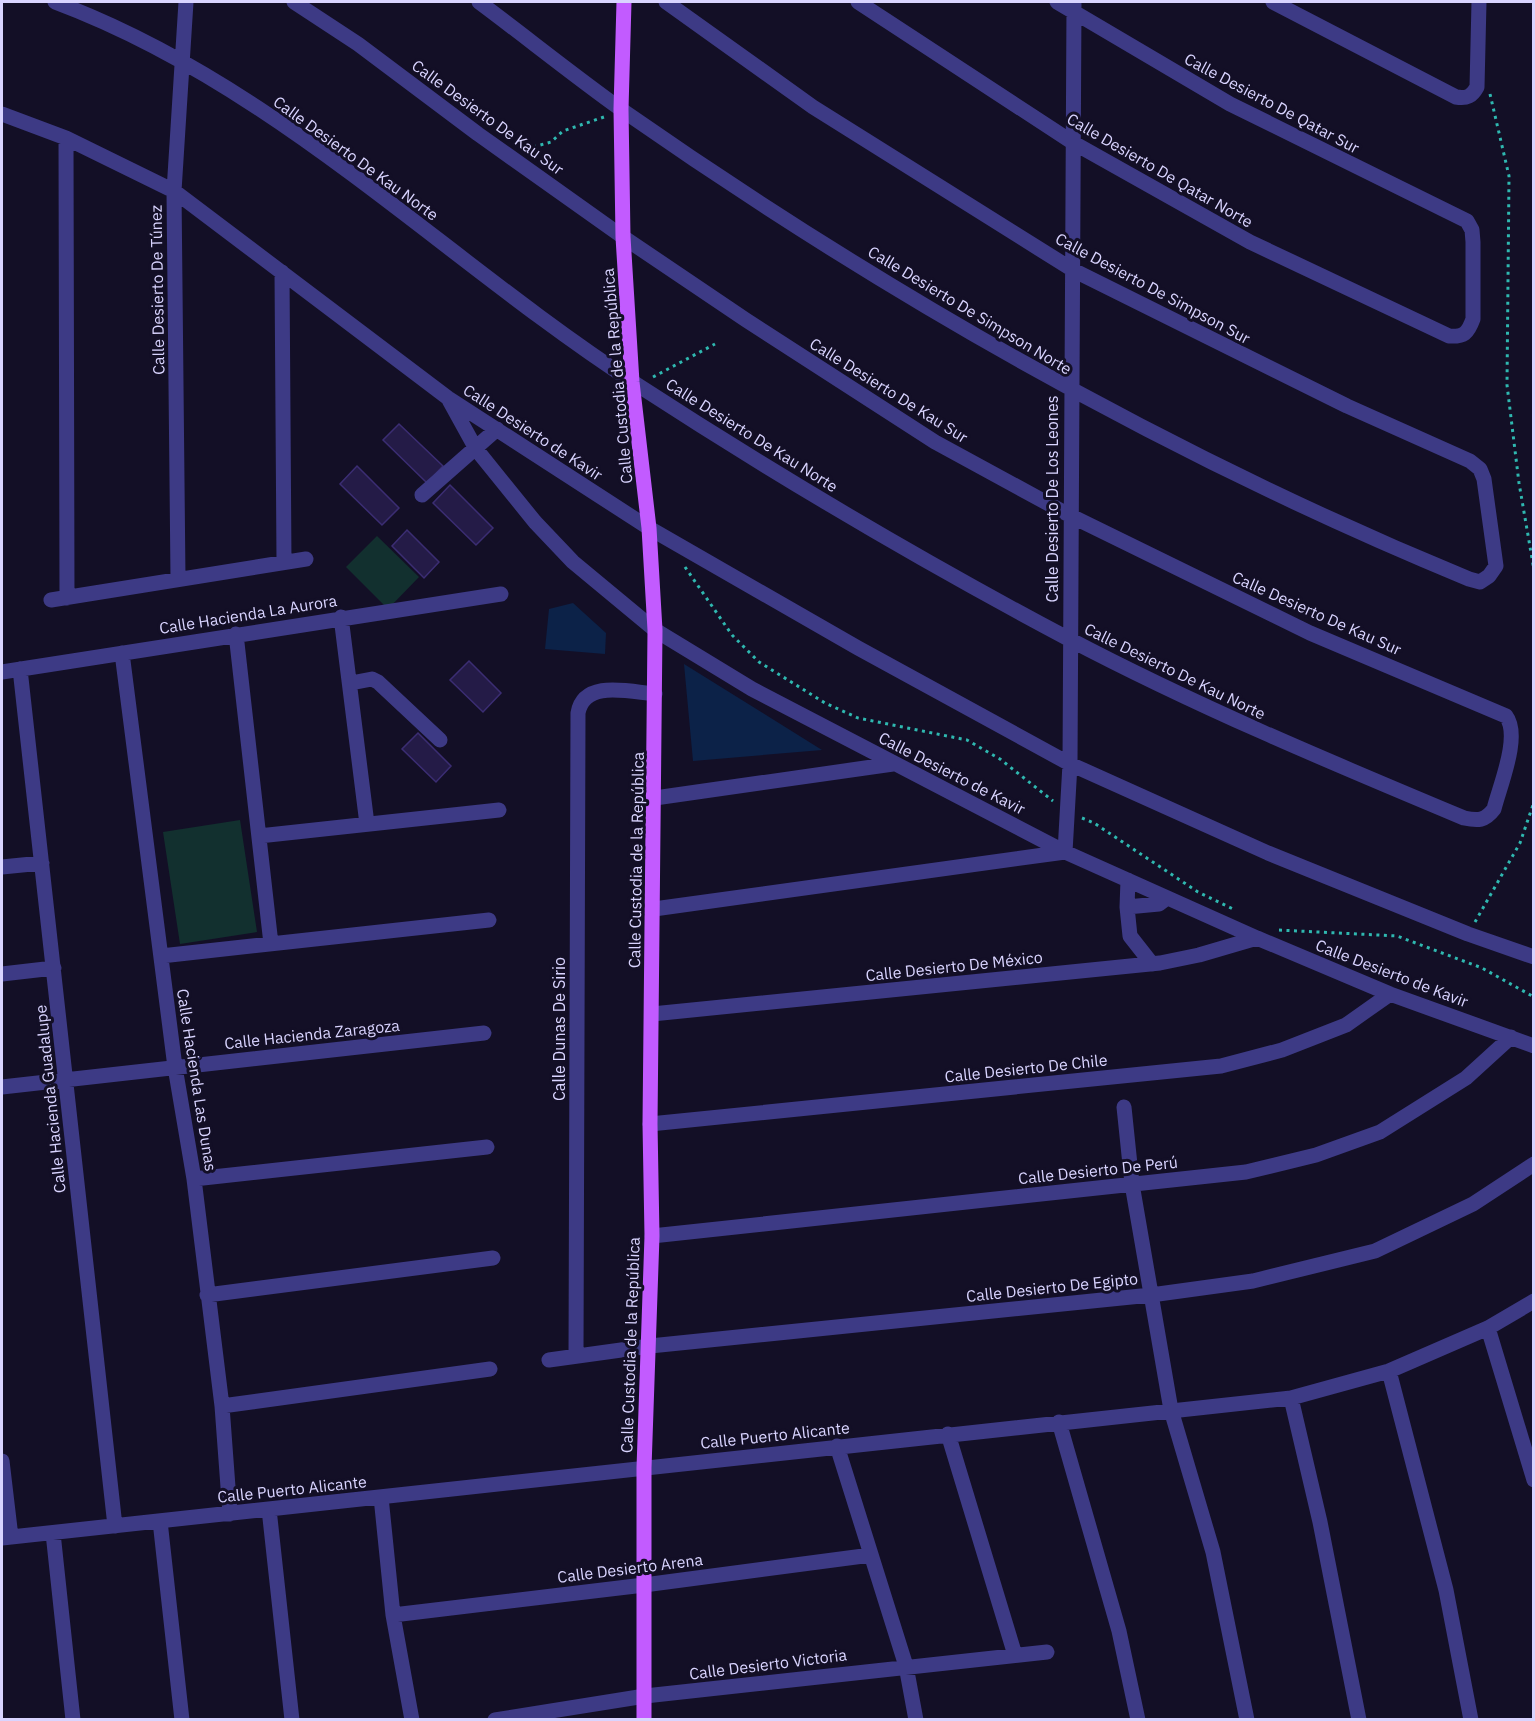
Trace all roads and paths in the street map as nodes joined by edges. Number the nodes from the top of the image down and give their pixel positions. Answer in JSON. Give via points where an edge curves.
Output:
{"nodes":[{"id":1,"x":55,"y":2,"type":"edge"},
{"id":2,"x":186,"y":2,"type":"edge"},
{"id":3,"x":294,"y":2,"type":"edge"},
{"id":4,"x":479,"y":2,"type":"edge"},
{"id":5,"x":624,"y":2,"type":"edge"},
{"id":6,"x":666,"y":2,"type":"edge"},
{"id":7,"x":858,"y":2,"type":"edge"},
{"id":8,"x":1057,"y":2,"type":"edge"},
{"id":9,"x":1273,"y":2,"type":"edge"},
{"id":10,"x":1479,"y":2,"type":"edge"},
{"id":11,"x":1074,"y":7,"type":"edge"},
{"id":12,"x":181,"y":60,"type":"junction"},
{"id":13,"x":1491,"y":84,"type":"dead end"},
{"id":14,"x":621,"y":113,"type":"junction"},
{"id":15,"x":2,"y":114,"type":"edge"},
{"id":16,"x":66,"y":138,"type":"junction"},
{"id":17,"x":1072,"y":142,"type":"junction"},
{"id":18,"x":512,"y":158,"type":"junction"},
{"id":19,"x":174,"y":191,"type":"junction"},
{"id":20,"x":624,"y":237,"type":"junction"},
{"id":21,"x":1073,"y":270,"type":"junction"},
{"id":22,"x":282,"y":272,"type":"junction"},
{"id":23,"x":1460,"y":336,"type":"joint"},
{"id":24,"x":715,"y":344,"type":"dead end"},
{"id":25,"x":632,"y":381,"type":"junction"},
{"id":26,"x":1070,"y":390,"type":"junction"},
{"id":27,"x":646,"y":391,"type":"junction"},
{"id":28,"x":448,"y":398,"type":"junction"},
{"id":29,"x":497,"y":429,"type":"junction"},
{"id":30,"x":476,"y":449,"type":"junction"},
{"id":31,"x":422,"y":495,"type":"dead end"},
{"id":32,"x":1069,"y":516,"type":"junction"},
{"id":33,"x":649,"y":528,"type":"junction"},
{"id":34,"x":306,"y":560,"type":"dead end"},
{"id":35,"x":284,"y":562,"type":"junction"},
{"id":36,"x":1533,"y":570,"type":"edge"},
{"id":37,"x":178,"y":578,"type":"junction"},
{"id":38,"x":1480,"y":582,"type":"joint"},
{"id":39,"x":501,"y":594,"type":"dead end"},
{"id":40,"x":67,"y":598,"type":"junction"},
{"id":41,"x":51,"y":600,"type":"dead end"},
{"id":42,"x":341,"y":617,"type":"junction"},
{"id":43,"x":655,"y":630,"type":"junction"},
{"id":44,"x":236,"y":634,"type":"junction"},
{"id":45,"x":1070,"y":640,"type":"junction"},
{"id":46,"x":122,"y":653,"type":"junction"},
{"id":47,"x":20,"y":669,"type":"junction"},
{"id":48,"x":2,"y":672,"type":"edge"},
{"id":49,"x":351,"y":682,"type":"junction"},
{"id":50,"x":655,"y":694,"type":"junction"},
{"id":51,"x":440,"y":740,"type":"dead end"},
{"id":52,"x":893,"y":764,"type":"junction"},
{"id":53,"x":1070,"y":764,"type":"junction"},
{"id":54,"x":655,"y":798,"type":"junction"},
{"id":55,"x":1533,"y":802,"type":"edge"},
{"id":56,"x":499,"y":810,"type":"dead end"},
{"id":57,"x":1477,"y":821,"type":"joint"},
{"id":58,"x":367,"y":824,"type":"junction"},
{"id":59,"x":259,"y":836,"type":"junction"},
{"id":60,"x":1065,"y":852,"type":"junction"},
{"id":61,"x":42,"y":862,"type":"junction"},
{"id":62,"x":2,"y":867,"type":"edge"},
{"id":63,"x":1128,"y":880,"type":"junction"},
{"id":64,"x":1167,"y":898,"type":"junction"},
{"id":65,"x":1127,"y":907,"type":"junction"},
{"id":66,"x":654,"y":909,"type":"junction"},
{"id":67,"x":489,"y":920,"type":"dead end"},
{"id":68,"x":1468,"y":934,"type":"junction"},
{"id":69,"x":1257,"y":938,"type":"junction"},
{"id":70,"x":271,"y":944,"type":"junction"},
{"id":71,"x":161,"y":956,"type":"junction"},
{"id":72,"x":1533,"y":957,"type":"edge"},
{"id":73,"x":1152,"y":964,"type":"junction"},
{"id":74,"x":54,"y":969,"type":"junction"},
{"id":75,"x":2,"y":974,"type":"edge"},
{"id":76,"x":1390,"y":994,"type":"junction"},
{"id":77,"x":652,"y":1014,"type":"junction"},
{"id":78,"x":484,"y":1033,"type":"dead end"},
{"id":79,"x":1511,"y":1037,"type":"junction"},
{"id":80,"x":1533,"y":1046,"type":"edge"},
{"id":81,"x":175,"y":1067,"type":"junction"},
{"id":82,"x":66,"y":1079,"type":"junction"},
{"id":83,"x":2,"y":1087,"type":"edge"},
{"id":84,"x":1124,"y":1107,"type":"dead end"},
{"id":85,"x":650,"y":1124,"type":"junction"},
{"id":86,"x":487,"y":1147,"type":"dead end"},
{"id":87,"x":1533,"y":1164,"type":"edge"},
{"id":88,"x":194,"y":1179,"type":"junction"},
{"id":89,"x":1132,"y":1184,"type":"junction"},
{"id":90,"x":652,"y":1236,"type":"junction"},
{"id":91,"x":493,"y":1258,"type":"dead end"},
{"id":92,"x":207,"y":1295,"type":"junction"},
{"id":93,"x":1151,"y":1295,"type":"junction"},
{"id":94,"x":1533,"y":1301,"type":"edge"},
{"id":95,"x":1488,"y":1328,"type":"junction"},
{"id":96,"x":650,"y":1346,"type":"junction"},
{"id":97,"x":576,"y":1356,"type":"junction"},
{"id":98,"x":549,"y":1360,"type":"dead end"},
{"id":99,"x":490,"y":1369,"type":"dead end"},
{"id":100,"x":1389,"y":1371,"type":"junction"},
{"id":101,"x":1291,"y":1398,"type":"junction"},
{"id":102,"x":222,"y":1406,"type":"junction"},
{"id":103,"x":1171,"y":1410,"type":"junction"},
{"id":104,"x":1059,"y":1422,"type":"junction"},
{"id":105,"x":948,"y":1434,"type":"junction"},
{"id":106,"x":837,"y":1446,"type":"junction"},
{"id":107,"x":2,"y":1461,"type":"edge"},
{"id":108,"x":644,"y":1468,"type":"junction"},
{"id":109,"x":1533,"y":1480,"type":"edge"},
{"id":110,"x":381,"y":1497,"type":"junction"},
{"id":111,"x":269,"y":1509,"type":"junction"},
{"id":112,"x":230,"y":1514,"type":"junction"},
{"id":113,"x":160,"y":1521,"type":"junction"},
{"id":114,"x":115,"y":1526,"type":"junction"},
{"id":115,"x":53,"y":1533,"type":"junction"},
{"id":116,"x":6,"y":1538,"type":"edge"},
{"id":117,"x":871,"y":1555,"type":"junction"},
{"id":118,"x":644,"y":1586,"type":"junction"},
{"id":119,"x":393,"y":1615,"type":"junction"},
{"id":120,"x":1047,"y":1652,"type":"dead end"},
{"id":121,"x":1016,"y":1655,"type":"junction"},
{"id":122,"x":906,"y":1666,"type":"junction"},
{"id":123,"x":645,"y":1696,"type":"junction"},
{"id":124,"x":73,"y":1719,"type":"edge"},
{"id":125,"x":182,"y":1719,"type":"edge"},
{"id":126,"x":292,"y":1719,"type":"edge"},
{"id":127,"x":412,"y":1719,"type":"edge"},
{"id":128,"x":495,"y":1719,"type":"edge"},
{"id":129,"x":644,"y":1719,"type":"edge"},
{"id":130,"x":916,"y":1719,"type":"edge"},
{"id":131,"x":1137,"y":1719,"type":"edge"},
{"id":132,"x":1247,"y":1719,"type":"edge"},
{"id":133,"x":1359,"y":1719,"type":"edge"},
{"id":134,"x":1471,"y":1719,"type":"edge"}],
"edges":[{"from":1,"to":12,"type":"street","name":"Calle Desierto De Kau Norte"},
{"from":2,"to":12,"type":"street","name":"Calle Desierto De Túnez"},
{"from":3,"to":18,"type":"street","name":"Calle Desierto De Kau Sur","via":[[358,44]]},
{"from":4,"to":14,"type":"street","name":"Calle Desierto De Simpson Norte"},
{"from":5,"to":14,"type":"main road","name":"Calle Custodia de la República"},
{"from":6,"to":21,"type":"street","name":"Calle Desierto De Simpson Sur","via":[[813,107]]},
{"from":7,"to":17,"type":"street","name":"Calle Desierto De Qatar Norte"},
{"from":8,"to":11,"type":"street","name":"Calle Desierto De Qatar Sur"},
{"from":9,"to":10,"type":"street","via":[[1465,99],[1477,87]]},
{"from":11,"to":17,"type":"street","name":"Calle Desierto De Los Leones"},
{"from":11,"to":23,"type":"street","name":"Calle Desierto De Qatar Sur","via":[[1230,104],[1467,221],[1472,230],[1473,319],[1469,331]]},
{"from":12,"to":19,"type":"street","name":"Calle Desierto De Túnez"},
{"from":12,"to":25,"type":"street","name":"Calle Desierto De Kau Norte","via":[[297,135]]},
{"from":13,"to":36,"type":"path","via":[[1509,176],[1507,386]]},
{"from":14,"to":18,"type":"path","via":[[563,131],[554,140],[523,150]]},
{"from":14,"to":20,"type":"main road","name":"Calle Custodia de la República"},
{"from":14,"to":26,"type":"street","name":"Calle Desierto De Simpson Norte","via":[[849,259]]},
{"from":15,"to":16,"type":"street","name":"Calle Desierto de Kavir"},
{"from":16,"to":19,"type":"street","name":"Calle Desierto de Kavir"},
{"from":16,"to":40,"type":"street"},
{"from":17,"to":21,"type":"street","name":"Calle Desierto De Los Leones"},
{"from":17,"to":23,"type":"street","name":"Calle Desierto De Qatar Norte","via":[[1250,242],[1449,336]]},
{"from":18,"to":20,"type":"street","name":"Calle Desierto De Kau Sur"},
{"from":19,"to":22,"type":"street","name":"Calle Desierto de Kavir"},
{"from":19,"to":37,"type":"street","name":"Calle Desierto De Túnez"},
{"from":20,"to":25,"type":"main road","name":"Calle Custodia de la República"},
{"from":20,"to":32,"type":"street","name":"Calle Desierto De Kau Sur","via":[[897,418]]},
{"from":21,"to":26,"type":"street","name":"Calle Desierto De Los Leones"},
{"from":21,"to":38,"type":"street","name":"Calle Desierto De Simpson Sur","via":[[1315,390],[1470,461],[1484,479],[1496,566]]},
{"from":22,"to":28,"type":"street","name":"Calle Desierto de Kavir"},
{"from":22,"to":35,"type":"street"},
{"from":24,"to":27,"type":"path","via":[[656,373]]},
{"from":25,"to":27,"type":"street","name":"Calle Desierto De Kau Norte"},
{"from":25,"to":33,"type":"main road","name":"Calle Custodia de la República"},
{"from":26,"to":32,"type":"street","name":"Calle Desierto De Los Leones"},
{"from":26,"to":38,"type":"street","name":"Calle Desierto De Simpson Norte","via":[[1364,536]]},
{"from":27,"to":45,"type":"street","name":"Calle Desierto De Kau Norte","via":[[841,512]]},
{"from":28,"to":29,"type":"street","name":"Calle Desierto de Kavir"},
{"from":28,"to":30,"type":"street","name":"Calle Desierto de Kavir"},
{"from":29,"to":30,"type":"street"},
{"from":29,"to":33,"type":"street","name":"Calle Desierto de Kavir"},
{"from":30,"to":31,"type":"street"},
{"from":30,"to":43,"type":"street","name":"Calle Desierto de Kavir","via":[[573,562]]},
{"from":32,"to":45,"type":"street","name":"Calle Desierto De Los Leones"},
{"from":32,"to":57,"type":"street","name":"Calle Desierto De Kau Sur","via":[[1311,633],[1506,716],[1512,725],[1512,738],[1494,809],[1488,817]]},
{"from":33,"to":43,"type":"main road","name":"Calle Custodia de la República"},
{"from":33,"to":53,"type":"street","name":"Calle Desierto de Kavir"},
{"from":34,"to":35,"type":"street"},
{"from":35,"to":37,"type":"street"},
{"from":37,"to":40,"type":"street"},
{"from":39,"to":42,"type":"street","name":"Calle Hacienda La Aurora"},
{"from":40,"to":41,"type":"street"},
{"from":42,"to":44,"type":"street","name":"Calle Hacienda La Aurora"},
{"from":42,"to":49,"type":"street"},
{"from":43,"to":50,"type":"main road","name":"Calle Custodia de la República"},
{"from":43,"to":52,"type":"street","name":"Calle Desierto de Kavir","via":[[752,689]]},
{"from":44,"to":46,"type":"street","name":"Calle Hacienda La Aurora"},
{"from":44,"to":59,"type":"street"},
{"from":45,"to":53,"type":"street","name":"Calle Desierto De Los Leones"},
{"from":45,"to":57,"type":"street","name":"Calle Desierto De Kau Norte","via":[[1262,733]]},
{"from":46,"to":47,"type":"street","name":"Calle Hacienda La Aurora"},
{"from":46,"to":71,"type":"street","name":"Calle Hacienda Las Dunas"},
{"from":47,"to":48,"type":"street","name":"Calle Hacienda La Aurora"},
{"from":47,"to":61,"type":"street","name":"Calle Hacienda Guadalupe"},
{"from":49,"to":51,"type":"street","via":[[378,682]]},
{"from":49,"to":58,"type":"street"},
{"from":50,"to":54,"type":"main road","name":"Calle Custodia de la República"},
{"from":50,"to":97,"type":"street","name":"Calle Dunas De Sirio","via":[[596,690],[586,694],[580,703]]},
{"from":52,"to":54,"type":"street"},
{"from":52,"to":60,"type":"street","name":"Calle Desierto de Kavir"},
{"from":53,"to":60,"type":"street","name":"Calle Desierto De Los Leones"},
{"from":53,"to":68,"type":"street","name":"Calle Desierto de Kavir","via":[[1268,853]]},
{"from":54,"to":66,"type":"main road","name":"Calle Custodia de la República"},
{"from":55,"to":68,"type":"path","via":[[1520,843]]},
{"from":56,"to":58,"type":"street"},
{"from":58,"to":59,"type":"street"},
{"from":59,"to":70,"type":"street"},
{"from":60,"to":63,"type":"street","name":"Calle Desierto de Kavir"},
{"from":60,"to":66,"type":"street"},
{"from":61,"to":62,"type":"street"},
{"from":61,"to":74,"type":"street","name":"Calle Hacienda Guadalupe"},
{"from":63,"to":64,"type":"street","name":"Calle Desierto de Kavir"},
{"from":63,"to":65,"type":"street"},
{"from":64,"to":65,"type":"street","via":[[1159,904]]},
{"from":64,"to":69,"type":"street","name":"Calle Desierto de Kavir"},
{"from":65,"to":73,"type":"street","via":[[1131,936]]},
{"from":66,"to":77,"type":"main road","name":"Calle Custodia de la República"},
{"from":67,"to":70,"type":"street"},
{"from":68,"to":72,"type":"street","name":"Calle Desierto de Kavir"},
{"from":69,"to":73,"type":"street","name":"Calle Desierto De México"},
{"from":69,"to":76,"type":"street","name":"Calle Desierto de Kavir"},
{"from":70,"to":71,"type":"street"},
{"from":71,"to":81,"type":"street","name":"Calle Hacienda Las Dunas"},
{"from":73,"to":77,"type":"street","name":"Calle Desierto De México"},
{"from":74,"to":75,"type":"street"},
{"from":74,"to":82,"type":"street","name":"Calle Hacienda Guadalupe"},
{"from":76,"to":79,"type":"street","name":"Calle Desierto de Kavir"},
{"from":76,"to":85,"type":"street","name":"Calle Desierto De Chile","via":[[1346,1024],[1282,1050],[1221,1066]]},
{"from":77,"to":85,"type":"main road","name":"Calle Custodia de la República"},
{"from":78,"to":81,"type":"street","name":"Calle Hacienda Zaragoza"},
{"from":79,"to":80,"type":"street","name":"Calle Desierto de Kavir"},
{"from":79,"to":89,"type":"street","name":"Calle Desierto De Perú","via":[[1466,1078],[1380,1132],[1316,1155],[1246,1172]]},
{"from":81,"to":82,"type":"street","name":"Calle Hacienda Zaragoza"},
{"from":81,"to":88,"type":"street","name":"Calle Hacienda Las Dunas"},
{"from":82,"to":83,"type":"street","name":"Calle Hacienda Zaragoza"},
{"from":82,"to":114,"type":"street","name":"Calle Hacienda Guadalupe"},
{"from":84,"to":89,"type":"street"},
{"from":85,"to":90,"type":"main road","name":"Calle Custodia de la República"},
{"from":86,"to":88,"type":"street"},
{"from":87,"to":93,"type":"street","name":"Calle Desierto De Egipto","via":[[1473,1204],[1375,1251],[1253,1281]]},
{"from":88,"to":92,"type":"street","name":"Calle Hacienda Las Dunas"},
{"from":89,"to":90,"type":"street","name":"Calle Desierto De Perú"},
{"from":89,"to":93,"type":"street"},
{"from":90,"to":96,"type":"main road","name":"Calle Custodia de la República"},
{"from":91,"to":92,"type":"street"},
{"from":92,"to":102,"type":"street","name":"Calle Hacienda Las Dunas"},
{"from":93,"to":96,"type":"street","name":"Calle Desierto De Egipto"},
{"from":93,"to":103,"type":"street"},
{"from":94,"to":95,"type":"street","name":"Calle Puerto Alicante"},
{"from":95,"to":100,"type":"street","name":"Calle Puerto Alicante"},
{"from":95,"to":109,"type":"street"},
{"from":96,"to":97,"type":"street","name":"Calle Desierto De Egipto"},
{"from":96,"to":108,"type":"main road","name":"Calle Custodia de la República"},
{"from":97,"to":98,"type":"street","name":"Calle Desierto De Egipto"},
{"from":99,"to":102,"type":"street"},
{"from":100,"to":101,"type":"street","name":"Calle Puerto Alicante"},
{"from":100,"to":134,"type":"street","via":[[1446,1590]]},
{"from":101,"to":103,"type":"street","name":"Calle Puerto Alicante"},
{"from":101,"to":133,"type":"street"},
{"from":102,"to":112,"type":"street","name":"Calle Hacienda Las Dunas"},
{"from":103,"to":104,"type":"street","name":"Calle Puerto Alicante"},
{"from":103,"to":132,"type":"street","via":[[1213,1552]]},
{"from":104,"to":105,"type":"street","name":"Calle Puerto Alicante"},
{"from":104,"to":131,"type":"street","via":[[1119,1632]]},
{"from":105,"to":106,"type":"street","name":"Calle Puerto Alicante"},
{"from":105,"to":121,"type":"street"},
{"from":106,"to":108,"type":"street","name":"Calle Puerto Alicante"},
{"from":106,"to":117,"type":"street"},
{"from":107,"to":116,"type":"street"},
{"from":108,"to":110,"type":"street","name":"Calle Puerto Alicante"},
{"from":108,"to":118,"type":"main road","name":"Calle Custodia de la República"},
{"from":110,"to":111,"type":"street","name":"Calle Puerto Alicante"},
{"from":110,"to":119,"type":"street"},
{"from":111,"to":112,"type":"street","name":"Calle Puerto Alicante"},
{"from":111,"to":126,"type":"street"},
{"from":112,"to":113,"type":"street","name":"Calle Puerto Alicante"},
{"from":113,"to":114,"type":"street","name":"Calle Puerto Alicante"},
{"from":113,"to":125,"type":"street"},
{"from":114,"to":115,"type":"street","name":"Calle Puerto Alicante"},
{"from":115,"to":116,"type":"street","name":"Calle Puerto Alicante"},
{"from":115,"to":124,"type":"street"},
{"from":117,"to":118,"type":"street","name":"Calle Desierto Arena"},
{"from":117,"to":122,"type":"street"},
{"from":118,"to":119,"type":"street","name":"Calle Desierto Arena"},
{"from":118,"to":123,"type":"main road","name":"Calle Custodia de la República"},
{"from":119,"to":127,"type":"street"},
{"from":120,"to":121,"type":"street","name":"Calle Desierto Victoria"},
{"from":121,"to":122,"type":"street","name":"Calle Desierto Victoria"},
{"from":122,"to":123,"type":"street","name":"Calle Desierto Victoria"},
{"from":122,"to":130,"type":"street"},
{"from":123,"to":128,"type":"street","name":"Calle Desierto Victoria"},
{"from":123,"to":129,"type":"main road","name":"Calle Custodia de la República"}]}
